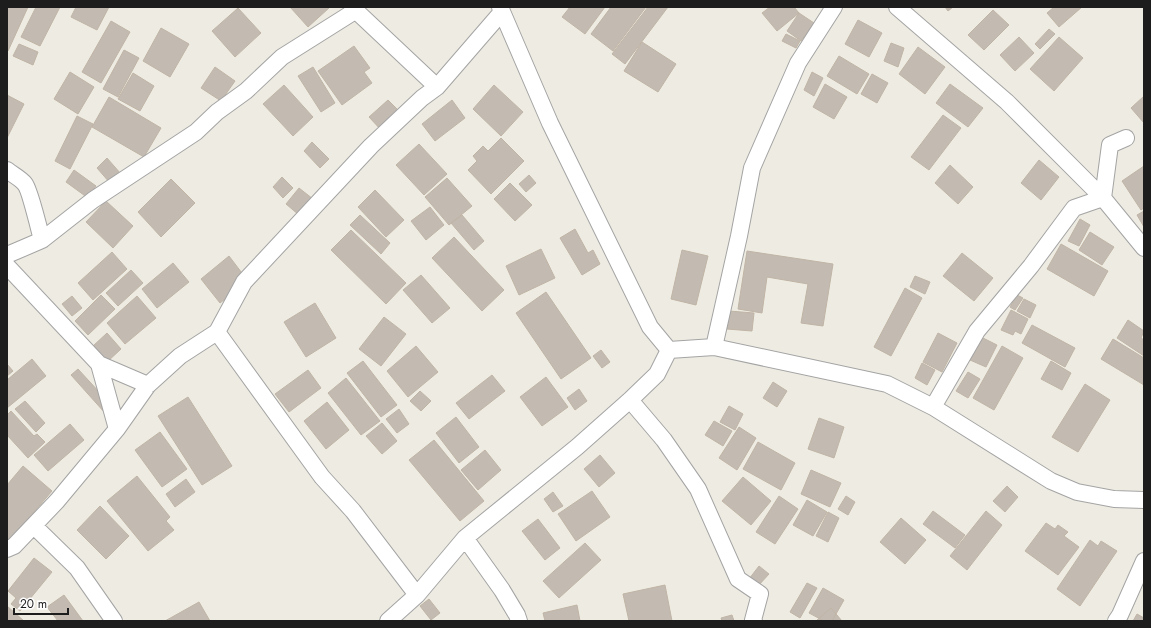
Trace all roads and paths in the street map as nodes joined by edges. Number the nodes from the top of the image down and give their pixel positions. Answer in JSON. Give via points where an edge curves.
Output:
{"nodes":[{"id":1,"x":834,"y":7,"type":"edge"},
{"id":2,"x":897,"y":7,"type":"edge"},
{"id":3,"x":354,"y":9,"type":"edge"},
{"id":4,"x":501,"y":10,"type":"edge"},
{"id":5,"x":437,"y":86,"type":"junction"},
{"id":6,"x":1126,"y":138,"type":"dead end"},
{"id":7,"x":7,"y":170,"type":"edge"},
{"id":8,"x":1103,"y":198,"type":"junction"},
{"id":9,"x":42,"y":240,"type":"junction"},
{"id":10,"x":1144,"y":248,"type":"edge"},
{"id":11,"x":7,"y":255,"type":"edge"},
{"id":12,"x":7,"y":266,"type":"edge"},
{"id":13,"x":217,"y":332,"type":"junction"},
{"id":14,"x":714,"y":347,"type":"junction"},
{"id":15,"x":669,"y":350,"type":"junction"},
{"id":16,"x":100,"y":364,"type":"junction"},
{"id":17,"x":148,"y":385,"type":"junction"},
{"id":18,"x":630,"y":400,"type":"junction"},
{"id":19,"x":933,"y":407,"type":"junction"},
{"id":20,"x":117,"y":429,"type":"junction"},
{"id":21,"x":1144,"y":500,"type":"edge"},
{"id":22,"x":34,"y":526,"type":"junction"},
{"id":23,"x":465,"y":538,"type":"junction"},
{"id":24,"x":7,"y":549,"type":"edge"},
{"id":25,"x":1144,"y":561,"type":"edge"},
{"id":26,"x":417,"y":595,"type":"junction"},
{"id":27,"x":114,"y":621,"type":"edge"},
{"id":28,"x":388,"y":621,"type":"edge"},
{"id":29,"x":519,"y":621,"type":"edge"},
{"id":30,"x":754,"y":621,"type":"edge"},
{"id":31,"x":1116,"y":621,"type":"edge"}],
"edges":[{"from":1,"to":14,"type":"street","via":[[798,63],[752,168]]},
{"from":2,"to":8,"type":"street","via":[[1008,102]]},
{"from":3,"to":5,"type":"street"},
{"from":3,"to":9,"type":"street","via":[[282,57],[196,132],[93,200]]},
{"from":4,"to":5,"type":"street"},
{"from":4,"to":15,"type":"street","via":[[550,123],[650,327]]},
{"from":5,"to":13,"type":"street","via":[[371,146],[244,282]]},
{"from":6,"to":8,"type":"street","via":[[1110,145]]},
{"from":7,"to":9,"type":"street","via":[[30,191]]},
{"from":8,"to":10,"type":"street"},
{"from":8,"to":19,"type":"street","via":[[1074,208],[1031,266],[977,331]]},
{"from":9,"to":11,"type":"street"},
{"from":12,"to":16,"type":"street"},
{"from":13,"to":17,"type":"street","via":[[180,356]]},
{"from":13,"to":26,"type":"street","via":[[322,477],[353,511]]},
{"from":14,"to":15,"type":"street"},
{"from":14,"to":19,"type":"street","via":[[887,384]]},
{"from":15,"to":18,"type":"street","via":[[657,374]]},
{"from":16,"to":17,"type":"street"},
{"from":16,"to":20,"type":"street"},
{"from":17,"to":20,"type":"street"},
{"from":18,"to":23,"type":"street","via":[[577,448]]},
{"from":18,"to":30,"type":"street","via":[[664,440],[698,489],[738,579],[760,594]]},
{"from":19,"to":21,"type":"street","via":[[1051,481],[1078,492],[1114,499]]},
{"from":20,"to":22,"type":"street"},
{"from":22,"to":24,"type":"street","via":[[14,546]]},
{"from":22,"to":27,"type":"street","via":[[77,568]]},
{"from":23,"to":26,"type":"street"},
{"from":23,"to":29,"type":"street","via":[[502,590]]},
{"from":25,"to":31,"type":"street"},
{"from":26,"to":28,"type":"street"}]}
